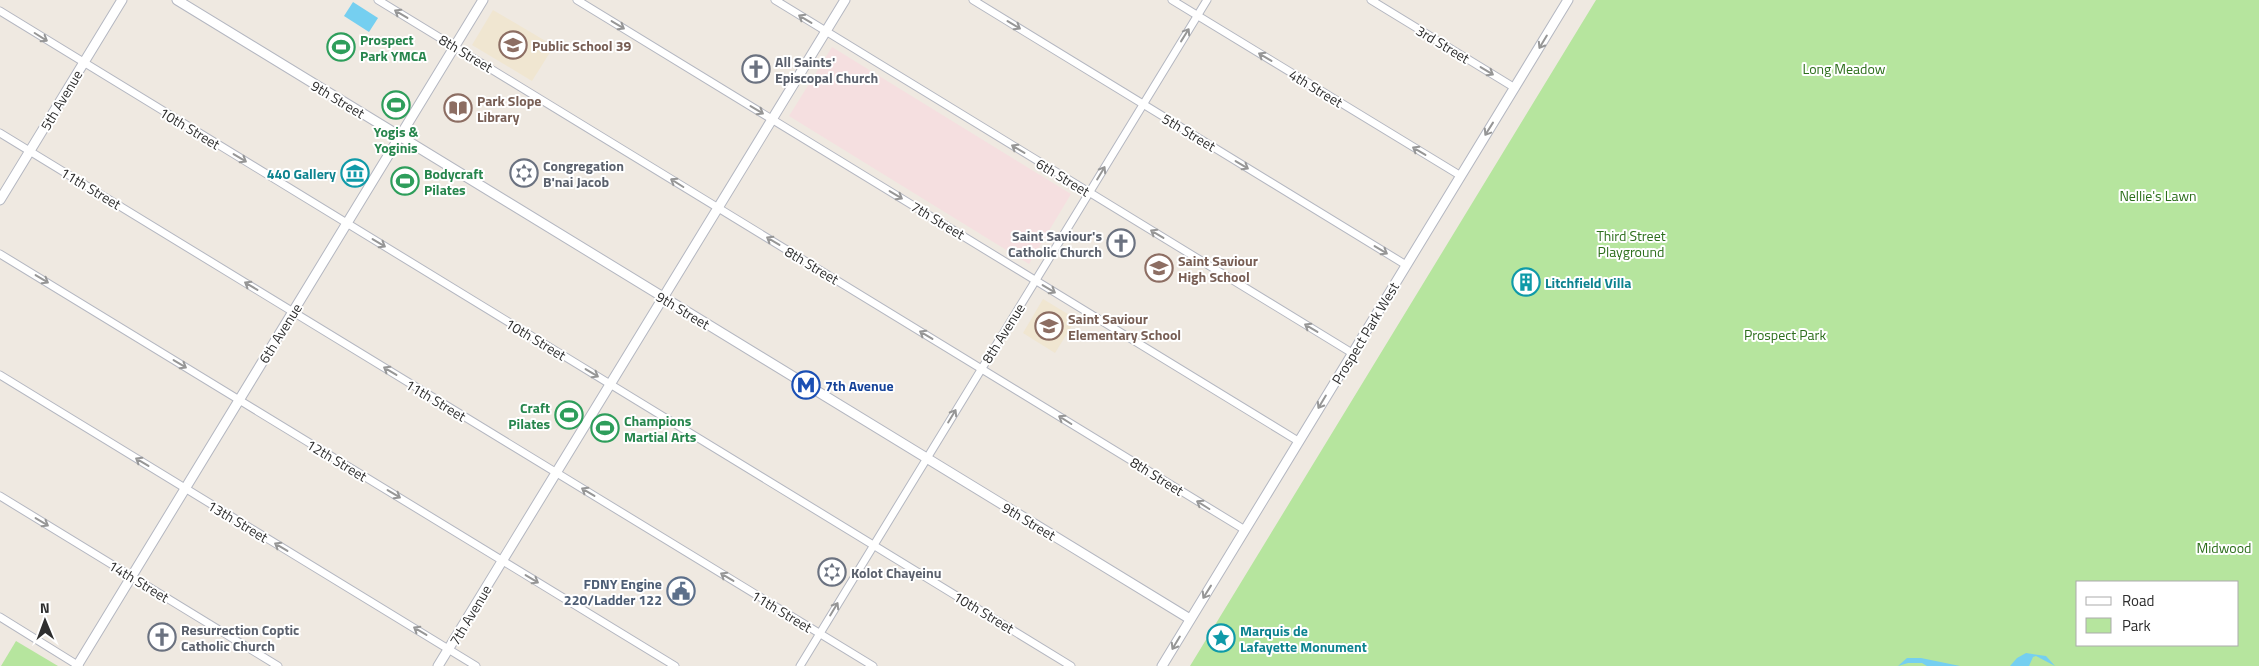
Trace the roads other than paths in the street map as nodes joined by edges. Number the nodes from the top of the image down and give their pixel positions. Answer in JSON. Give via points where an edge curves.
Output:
{"nodes":[{"id":1,"x":122,"y":0,"type":"edge"},
{"id":2,"x":177,"y":0,"type":"edge"},
{"id":3,"x":378,"y":0,"type":"edge"},
{"id":4,"x":483,"y":0,"type":"edge"},
{"id":5,"x":577,"y":0,"type":"edge"},
{"id":6,"x":774,"y":0,"type":"edge"},
{"id":7,"x":845,"y":0,"type":"edge"},
{"id":8,"x":973,"y":0,"type":"edge"},
{"id":9,"x":1172,"y":0,"type":"edge"},
{"id":10,"x":1207,"y":0,"type":"edge"},
{"id":11,"x":1371,"y":0,"type":"edge"},
{"id":12,"x":1568,"y":0,"type":"edge"},
{"id":13,"x":0,"y":11,"type":"edge"},
{"id":14,"x":1197,"y":16,"type":"junction"},
{"id":15,"x":826,"y":32,"type":"junction"},
{"id":16,"x":454,"y":46,"type":"junction"},
{"id":17,"x":84,"y":63,"type":"junction"},
{"id":18,"x":1515,"y":88,"type":"junction"},
{"id":19,"x":1143,"y":104,"type":"junction"},
{"id":20,"x":772,"y":120,"type":"junction"},
{"id":21,"x":0,"y":133,"type":"edge"},
{"id":22,"x":400,"y":137,"type":"junction"},
{"id":23,"x":30,"y":151,"type":"junction"},
{"id":24,"x":1460,"y":176,"type":"junction"},
{"id":25,"x":1089,"y":192,"type":"junction"},
{"id":26,"x":0,"y":200,"type":"edge"},
{"id":27,"x":719,"y":208,"type":"junction"},
{"id":28,"x":347,"y":224,"type":"junction"},
{"id":29,"x":0,"y":254,"type":"edge"},
{"id":30,"x":1406,"y":265,"type":"junction"},
{"id":31,"x":1035,"y":280,"type":"junction"},
{"id":32,"x":664,"y":298,"type":"junction"},
{"id":33,"x":293,"y":312,"type":"junction"},
{"id":34,"x":1352,"y":353,"type":"junction"},
{"id":35,"x":981,"y":368,"type":"junction"},
{"id":36,"x":0,"y":375,"type":"edge"},
{"id":37,"x":610,"y":384,"type":"junction"},
{"id":38,"x":239,"y":400,"type":"junction"},
{"id":39,"x":1298,"y":441,"type":"junction"},
{"id":40,"x":927,"y":458,"type":"junction"},
{"id":41,"x":556,"y":473,"type":"junction"},
{"id":42,"x":185,"y":488,"type":"junction"},
{"id":43,"x":0,"y":496,"type":"edge"},
{"id":44,"x":1245,"y":530,"type":"junction"},
{"id":45,"x":874,"y":545,"type":"junction"},
{"id":46,"x":502,"y":561,"type":"junction"},
{"id":47,"x":131,"y":576,"type":"junction"},
{"id":48,"x":0,"y":618,"type":"edge"},
{"id":49,"x":1190,"y":619,"type":"junction"},
{"id":50,"x":820,"y":634,"type":"junction"},
{"id":51,"x":449,"y":649,"type":"junction"},
{"id":52,"x":78,"y":666,"type":"edge"},
{"id":53,"x":278,"y":666,"type":"edge"},
{"id":54,"x":438,"y":666,"type":"edge"},
{"id":55,"x":476,"y":666,"type":"edge"},
{"id":56,"x":675,"y":666,"type":"edge"},
{"id":57,"x":800,"y":666,"type":"edge"},
{"id":58,"x":873,"y":666,"type":"edge"},
{"id":59,"x":1071,"y":666,"type":"edge"},
{"id":60,"x":1162,"y":666,"type":"edge"}],
"edges":[{"from":1,"to":17,"type":"street","name":"5th Avenue"},
{"from":2,"to":22,"type":"street","name":"9th Street"},
{"from":16,"to":3,"type":"street","name":"8th Street","one_way":true},
{"from":4,"to":16,"type":"street","name":"6th Avenue"},
{"from":5,"to":20,"type":"street","name":"7th Street","one_way":true},
{"from":15,"to":6,"type":"street","name":"6th Street","one_way":true},
{"from":7,"to":15,"type":"street","name":"7th Avenue"},
{"from":8,"to":19,"type":"street","name":"5th Street","one_way":true},
{"from":9,"to":14,"type":"street","name":"4th Street"},
{"from":10,"to":14,"type":"street","name":"8th Avenue"},
{"from":11,"to":18,"type":"street","name":"3rd Street","one_way":true},
{"from":12,"to":18,"type":"street","name":"Prospect Park West","one_way":true},
{"from":13,"to":17,"type":"street","name":"10th Street","one_way":true},
{"from":19,"to":14,"type":"street","name":"8th Avenue","one_way":true},
{"from":24,"to":14,"type":"street","name":"4th Street","one_way":true},
{"from":15,"to":20,"type":"street","name":"7th Avenue"},
{"from":25,"to":15,"type":"street","name":"6th Street","one_way":true},
{"from":16,"to":22,"type":"street","name":"6th Avenue"},
{"from":27,"to":16,"type":"street","name":"8th Street","one_way":true},
{"from":17,"to":23,"type":"street","name":"5th Avenue"},
{"from":17,"to":28,"type":"street","name":"10th Street","one_way":true},
{"from":18,"to":24,"type":"street","name":"Prospect Park West","one_way":true},
{"from":25,"to":19,"type":"street","name":"8th Avenue","one_way":true},
{"from":19,"to":30,"type":"street","name":"5th Street","one_way":true},
{"from":20,"to":27,"type":"street","name":"7th Avenue"},
{"from":20,"to":31,"type":"street","name":"7th Street","one_way":true},
{"from":21,"to":23,"type":"street","name":"11th Street"},
{"from":22,"to":28,"type":"street","name":"6th Avenue"},
{"from":22,"to":32,"type":"street","name":"9th Street"},
{"from":23,"to":26,"type":"street","name":"5th Avenue"},
{"from":33,"to":23,"type":"street","name":"11th Street","one_way":true},
{"from":24,"to":30,"type":"street","name":"Prospect Park West"},
{"from":25,"to":31,"type":"street","name":"8th Avenue"},
{"from":34,"to":25,"type":"street","name":"6th Street","one_way":true},
{"from":27,"to":32,"type":"street","name":"7th Avenue"},
{"from":35,"to":27,"type":"street","name":"8th Street","one_way":true},
{"from":28,"to":33,"type":"street","name":"6th Avenue"},
{"from":28,"to":37,"type":"street","name":"10th Street","one_way":true},
{"from":29,"to":38,"type":"street","name":"12th Street","one_way":true},
{"from":30,"to":34,"type":"street","name":"Prospect Park West"},
{"from":31,"to":35,"type":"street","name":"8th Avenue"},
{"from":31,"to":39,"type":"street","name":"7th Street","one_way":true},
{"from":32,"to":37,"type":"street","name":"7th Avenue"},
{"from":32,"to":40,"type":"street","name":"9th Street"},
{"from":33,"to":38,"type":"street","name":"6th Avenue"},
{"from":41,"to":33,"type":"street","name":"11th Street","one_way":true},
{"from":34,"to":39,"type":"street","name":"Prospect Park West","one_way":true},
{"from":40,"to":35,"type":"street","name":"8th Avenue","one_way":true},
{"from":44,"to":35,"type":"street","name":"8th Street","one_way":true},
{"from":42,"to":36,"type":"street","name":"13th Street","one_way":true},
{"from":37,"to":41,"type":"street","name":"7th Avenue"},
{"from":37,"to":45,"type":"street","name":"10th Street"},
{"from":38,"to":42,"type":"street","name":"6th Avenue"},
{"from":38,"to":46,"type":"street","name":"12th Street","one_way":true},
{"from":39,"to":44,"type":"street","name":"Prospect Park West"},
{"from":40,"to":45,"type":"street","name":"8th Avenue"},
{"from":40,"to":49,"type":"street","name":"9th Street"},
{"from":41,"to":46,"type":"street","name":"7th Avenue"},
{"from":50,"to":41,"type":"street","name":"11th Street","one_way":true},
{"from":42,"to":47,"type":"street","name":"6th Avenue"},
{"from":51,"to":42,"type":"street","name":"13th Street","one_way":true},
{"from":43,"to":47,"type":"street","name":"14th Street","one_way":true},
{"from":44,"to":49,"type":"street","name":"Prospect Park West","one_way":true},
{"from":50,"to":45,"type":"street","name":"8th Avenue","one_way":true},
{"from":45,"to":59,"type":"street","name":"10th Street"},
{"from":46,"to":51,"type":"street","name":"7th Avenue"},
{"from":46,"to":56,"type":"street","name":"12th Street","one_way":true},
{"from":47,"to":52,"type":"street","name":"6th Avenue"},
{"from":47,"to":53,"type":"street","name":"14th Street"},
{"from":48,"to":52,"type":"street"},
{"from":49,"to":60,"type":"street","name":"Prospect Park West","one_way":true},
{"from":50,"to":57,"type":"street","name":"8th Avenue"},
{"from":50,"to":58,"type":"street","name":"11th Street"},
{"from":51,"to":54,"type":"street","name":"7th Avenue"},
{"from":51,"to":55,"type":"street","name":"13th Street"}]}
